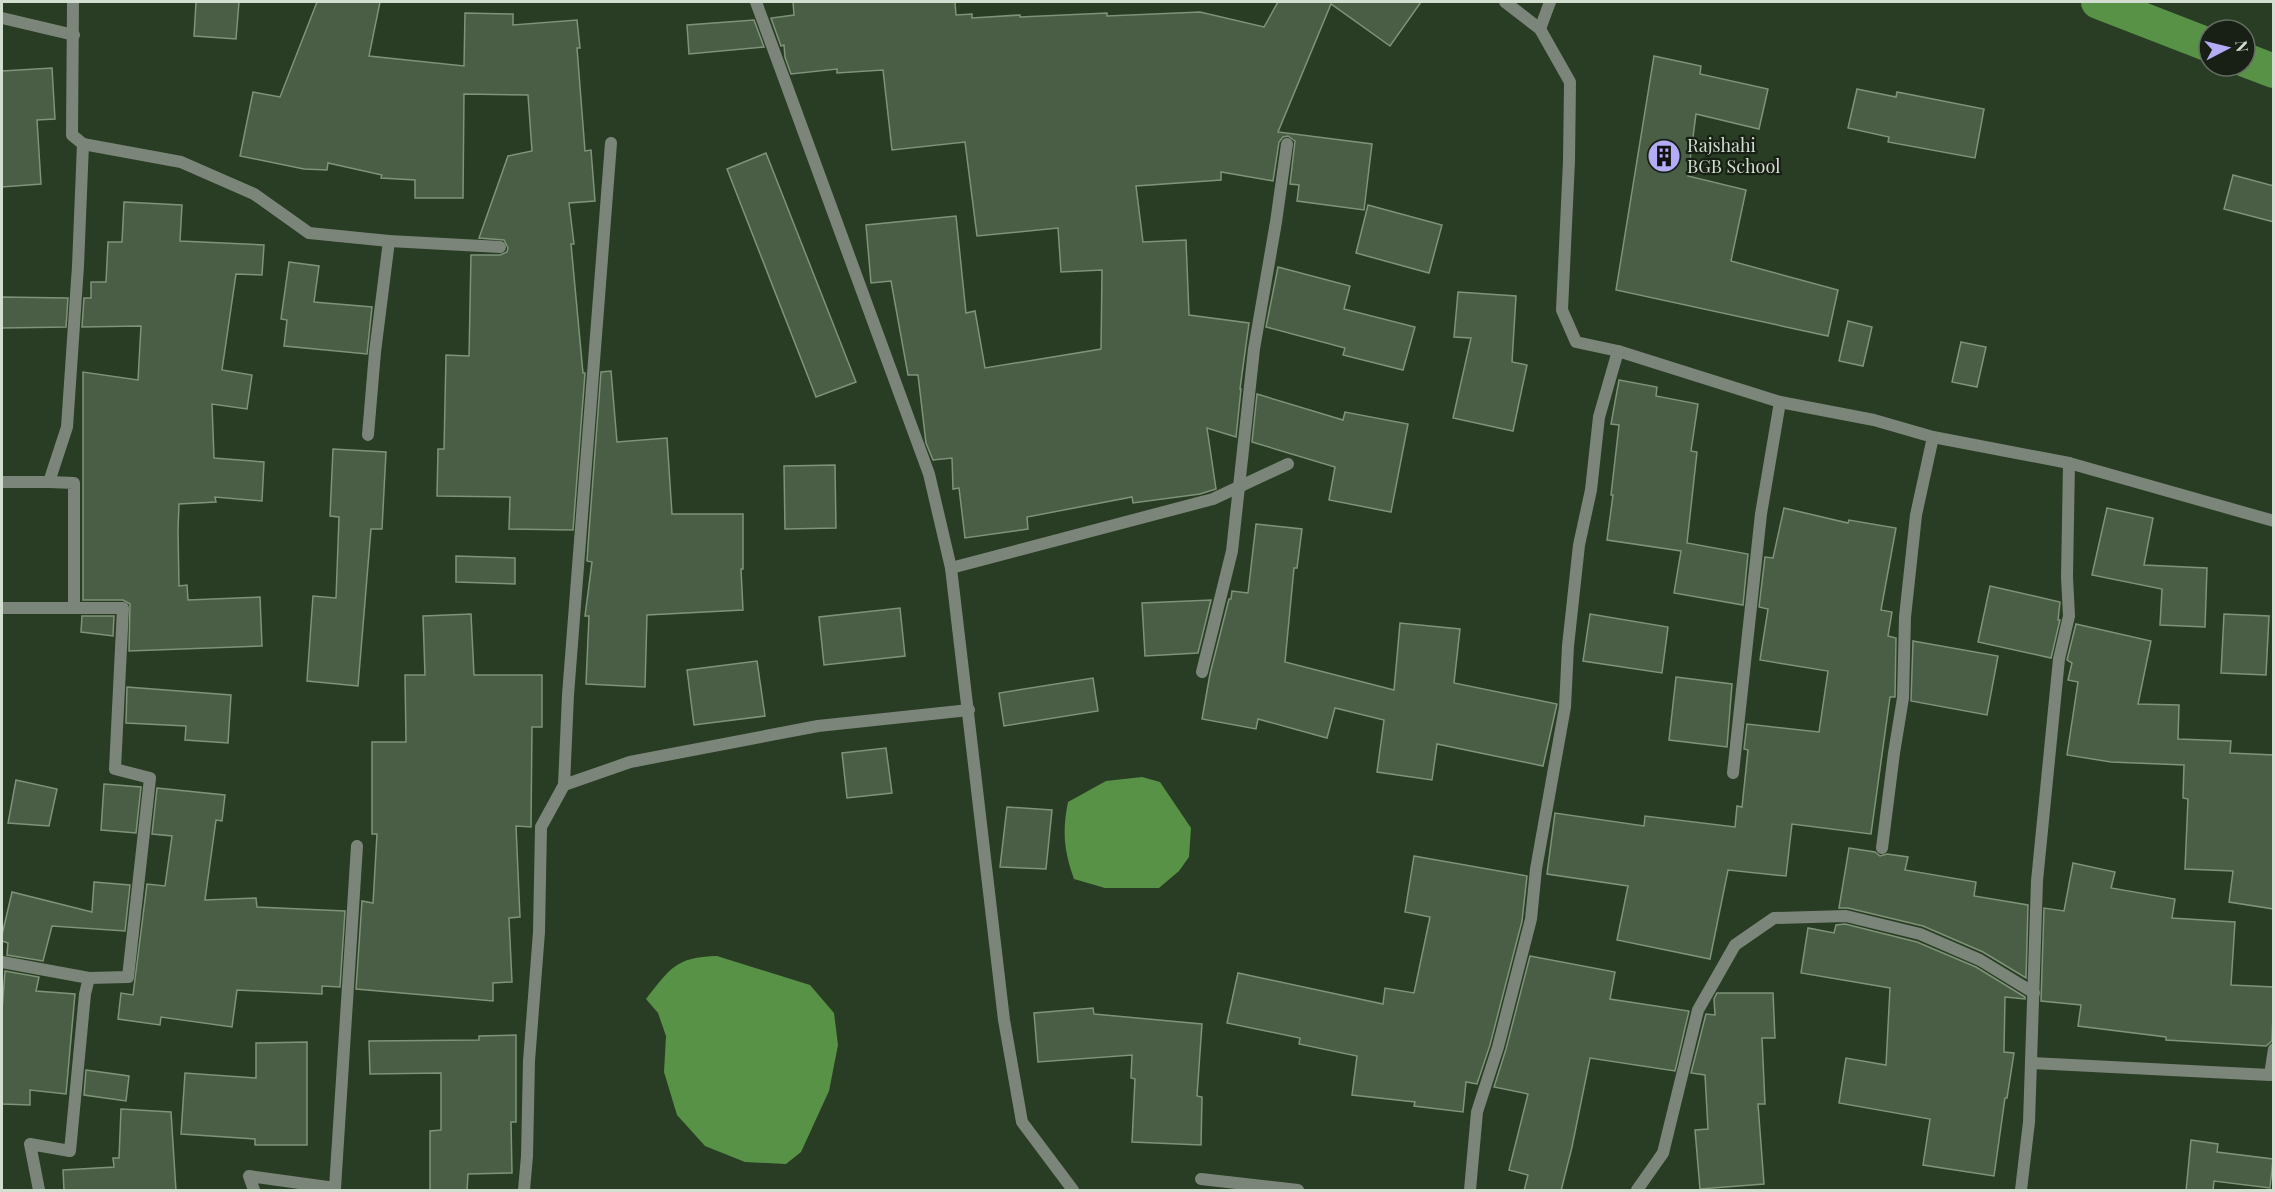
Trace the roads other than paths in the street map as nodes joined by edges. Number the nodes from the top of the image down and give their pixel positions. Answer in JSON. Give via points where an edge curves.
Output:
{"nodes":[{"id":1,"x":73,"y":2,"type":"edge"},
{"id":2,"x":756,"y":2,"type":"edge"},
{"id":3,"x":1505,"y":2,"type":"edge"},
{"id":4,"x":1550,"y":2,"type":"edge"},
{"id":5,"x":2,"y":18,"type":"edge"},
{"id":6,"x":1540,"y":29,"type":"junction"},
{"id":7,"x":74,"y":35,"type":"junction"},
{"id":8,"x":611,"y":143,"type":"dead end"},
{"id":9,"x":83,"y":144,"type":"junction"},
{"id":10,"x":1287,"y":144,"type":"dead end"},
{"id":11,"x":389,"y":241,"type":"junction"},
{"id":12,"x":500,"y":247,"type":"dead end"},
{"id":13,"x":1618,"y":351,"type":"junction"},
{"id":14,"x":1780,"y":402,"type":"junction"},
{"id":15,"x":368,"y":435,"type":"dead end"},
{"id":16,"x":1934,"y":437,"type":"junction"},
{"id":17,"x":1288,"y":464,"type":"dead end"},
{"id":18,"x":2069,"y":464,"type":"junction"},
{"id":19,"x":2,"y":482,"type":"edge"},
{"id":20,"x":49,"y":482,"type":"junction"},
{"id":21,"x":1238,"y":488,"type":"junction"},
{"id":22,"x":2274,"y":521,"type":"edge"},
{"id":23,"x":951,"y":567,"type":"junction"},
{"id":24,"x":2,"y":608,"type":"edge"},
{"id":25,"x":74,"y":608,"type":"junction"},
{"id":26,"x":1202,"y":672,"type":"dead end"},
{"id":27,"x":969,"y":710,"type":"junction"},
{"id":28,"x":1733,"y":773,"type":"dead end"},
{"id":29,"x":564,"y":785,"type":"junction"},
{"id":30,"x":357,"y":846,"type":"dead end"},
{"id":31,"x":1882,"y":848,"type":"dead end"},
{"id":32,"x":2,"y":962,"type":"edge"},
{"id":33,"x":89,"y":978,"type":"junction"},
{"id":34,"x":2034,"y":993,"type":"junction"},
{"id":35,"x":2274,"y":1048,"type":"edge"},
{"id":36,"x":2031,"y":1063,"type":"junction"},
{"id":37,"x":1201,"y":1179,"type":"dead end"},
{"id":38,"x":39,"y":1191,"type":"edge"},
{"id":39,"x":254,"y":1191,"type":"edge"},
{"id":40,"x":524,"y":1191,"type":"edge"},
{"id":41,"x":1073,"y":1191,"type":"edge"},
{"id":42,"x":1298,"y":1191,"type":"edge"},
{"id":43,"x":1470,"y":1191,"type":"edge"},
{"id":44,"x":1636,"y":1191,"type":"edge"},
{"id":45,"x":2021,"y":1191,"type":"edge"}],
"edges":[{"from":1,"to":7,"type":"street"},
{"from":2,"to":23,"type":"street","via":[[929,474]]},
{"from":3,"to":6,"type":"street"},
{"from":4,"to":6,"type":"street"},
{"from":5,"to":7,"type":"street"},
{"from":6,"to":13,"type":"street","via":[[1570,82],[1562,310],[1576,342]]},
{"from":7,"to":9,"type":"street","via":[[72,135]]},
{"from":8,"to":29,"type":"street"},
{"from":9,"to":11,"type":"street","via":[[181,162],[254,194],[309,233]]},
{"from":9,"to":20,"type":"street","via":[[67,427]]},
{"from":10,"to":21,"type":"street","via":[[1254,349]]},
{"from":11,"to":12,"type":"street"},
{"from":11,"to":15,"type":"street"},
{"from":13,"to":14,"type":"street"},
{"from":13,"to":43,"type":"street","via":[[1599,417],[1591,490],[1579,545],[1565,707],[1531,919],[1478,1112]]},
{"from":14,"to":16,"type":"street","via":[[1874,420]]},
{"from":14,"to":28,"type":"street","via":[[1761,514]]},
{"from":16,"to":18,"type":"street"},
{"from":16,"to":31,"type":"street","via":[[1916,515],[1905,616],[1903,698]]},
{"from":17,"to":21,"type":"street"},
{"from":18,"to":22,"type":"street"},
{"from":18,"to":34,"type":"street","via":[[2069,616],[2058,659],[2038,870]]},
{"from":19,"to":20,"type":"street"},
{"from":20,"to":25,"type":"street","via":[[74,483]]},
{"from":21,"to":23,"type":"street","via":[[1213,499]]},
{"from":21,"to":26,"type":"street","via":[[1232,551]]},
{"from":23,"to":27,"type":"street"},
{"from":24,"to":25,"type":"street"},
{"from":25,"to":33,"type":"street","via":[[123,608],[115,769],[150,778],[128,977]]},
{"from":27,"to":29,"type":"street","via":[[818,726],[630,762]]},
{"from":27,"to":41,"type":"street","via":[[1004,1020],[1022,1122]]},
{"from":29,"to":40,"type":"street","via":[[541,827]]},
{"from":30,"to":39,"type":"street","via":[[335,1188],[249,1176]]},
{"from":32,"to":33,"type":"street"},
{"from":33,"to":38,"type":"street","via":[[70,1151],[30,1144]]},
{"from":34,"to":36,"type":"street"},
{"from":34,"to":44,"type":"street","via":[[1980,960],[1920,933],[1846,916],[1774,918],[1735,945],[1698,1010],[1663,1153]]},
{"from":35,"to":36,"type":"street","via":[[2270,1075]]},
{"from":36,"to":45,"type":"street"},
{"from":37,"to":42,"type":"street"}]}
